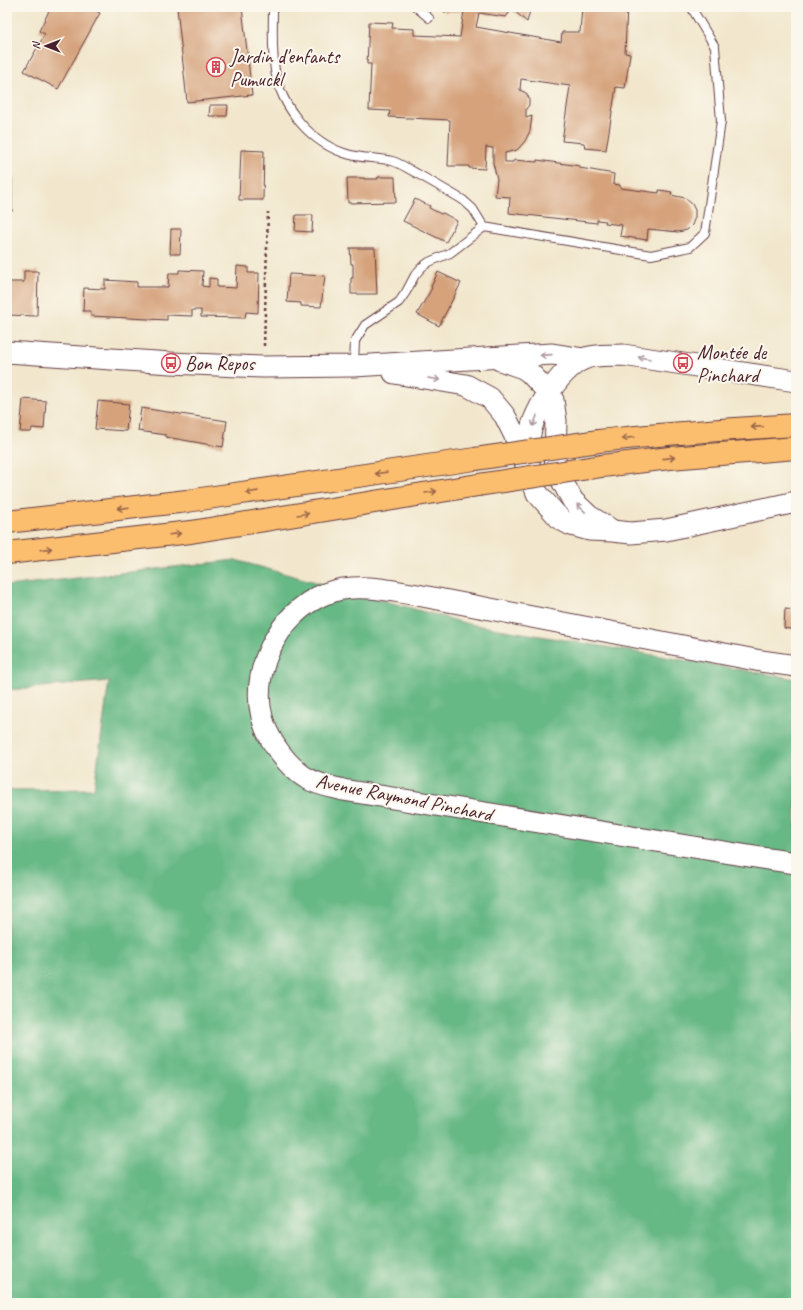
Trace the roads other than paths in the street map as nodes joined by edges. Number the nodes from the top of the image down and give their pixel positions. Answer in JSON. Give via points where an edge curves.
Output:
{"nodes":[{"id":1,"x":273,"y":7,"type":"edge"},
{"id":2,"x":416,"y":7,"type":"edge"},
{"id":3,"x":691,"y":7,"type":"edge"},
{"id":4,"x":428,"y":18,"type":"dead end"},
{"id":5,"x":484,"y":227,"type":"junction"},
{"id":6,"x":7,"y":352,"type":"edge"},
{"id":7,"x":494,"y":358,"type":"junction"},
{"id":8,"x":584,"y":359,"type":"junction"},
{"id":9,"x":354,"y":366,"type":"junction"},
{"id":10,"x":796,"y":381,"type":"edge"},
{"id":11,"x":548,"y":393,"type":"junction"},
{"id":12,"x":796,"y":425,"type":"edge"},
{"id":13,"x":796,"y":448,"type":"edge"},
{"id":14,"x":530,"y":475,"type":"junction"},
{"id":15,"x":796,"y":502,"type":"edge"},
{"id":16,"x":7,"y":522,"type":"edge"},
{"id":17,"x":612,"y":531,"type":"junction"},
{"id":18,"x":7,"y":553,"type":"edge"},
{"id":19,"x":796,"y":666,"type":"edge"},
{"id":20,"x":796,"y":863,"type":"edge"}],
"edges":[{"from":1,"to":5,"type":"lane","via":[[274,62],[277,79],[284,100],[296,119],[311,134],[342,153],[392,161],[464,200]]},
{"from":2,"to":4,"type":"lane"},
{"from":3,"to":5,"type":"lane","via":[[715,47],[721,121],[704,233],[690,247],[651,255]]},
{"from":5,"to":9,"type":"lane","via":[[450,253],[422,267],[399,302],[365,325],[356,341]]},
{"from":6,"to":9,"type":"street","via":[[263,367]]},
{"from":8,"to":7,"type":"street","one_way":true,"via":[[552,354]]},
{"from":7,"to":9,"type":"street"},
{"from":7,"to":11,"type":"street","via":[[523,368]]},
{"from":10,"to":8,"type":"street","one_way":true,"via":[[623,355]]},
{"from":8,"to":11,"type":"street","via":[[573,366]]},
{"from":9,"to":14,"type":"street","one_way":true,"via":[[444,380],[478,390],[490,398],[505,416]]},
{"from":11,"to":14,"type":"street","one_way":true,"via":[[534,421],[529,440]]},
{"from":17,"to":11,"type":"street","one_way":true,"via":[[589,516],[573,501],[561,479],[554,456],[554,400]]},
{"from":12,"to":16,"type":"highway","one_way":true,"bridge":true,"via":[[599,441],[188,501]]},
{"from":18,"to":13,"type":"highway","one_way":true,"bridge":true,"via":[[191,532],[602,466]]},
{"from":14,"to":17,"type":"street","via":[[536,493],[560,519],[589,530]]},
{"from":15,"to":17,"type":"street","via":[[666,530],[631,533]]},
{"from":19,"to":20,"type":"street","name":"Avenue Raymond Pinchard","via":[[412,594],[350,588],[334,591],[312,601],[288,620],[264,662],[260,692],[262,716],[277,748],[298,773],[322,784],[366,794]]}]}
